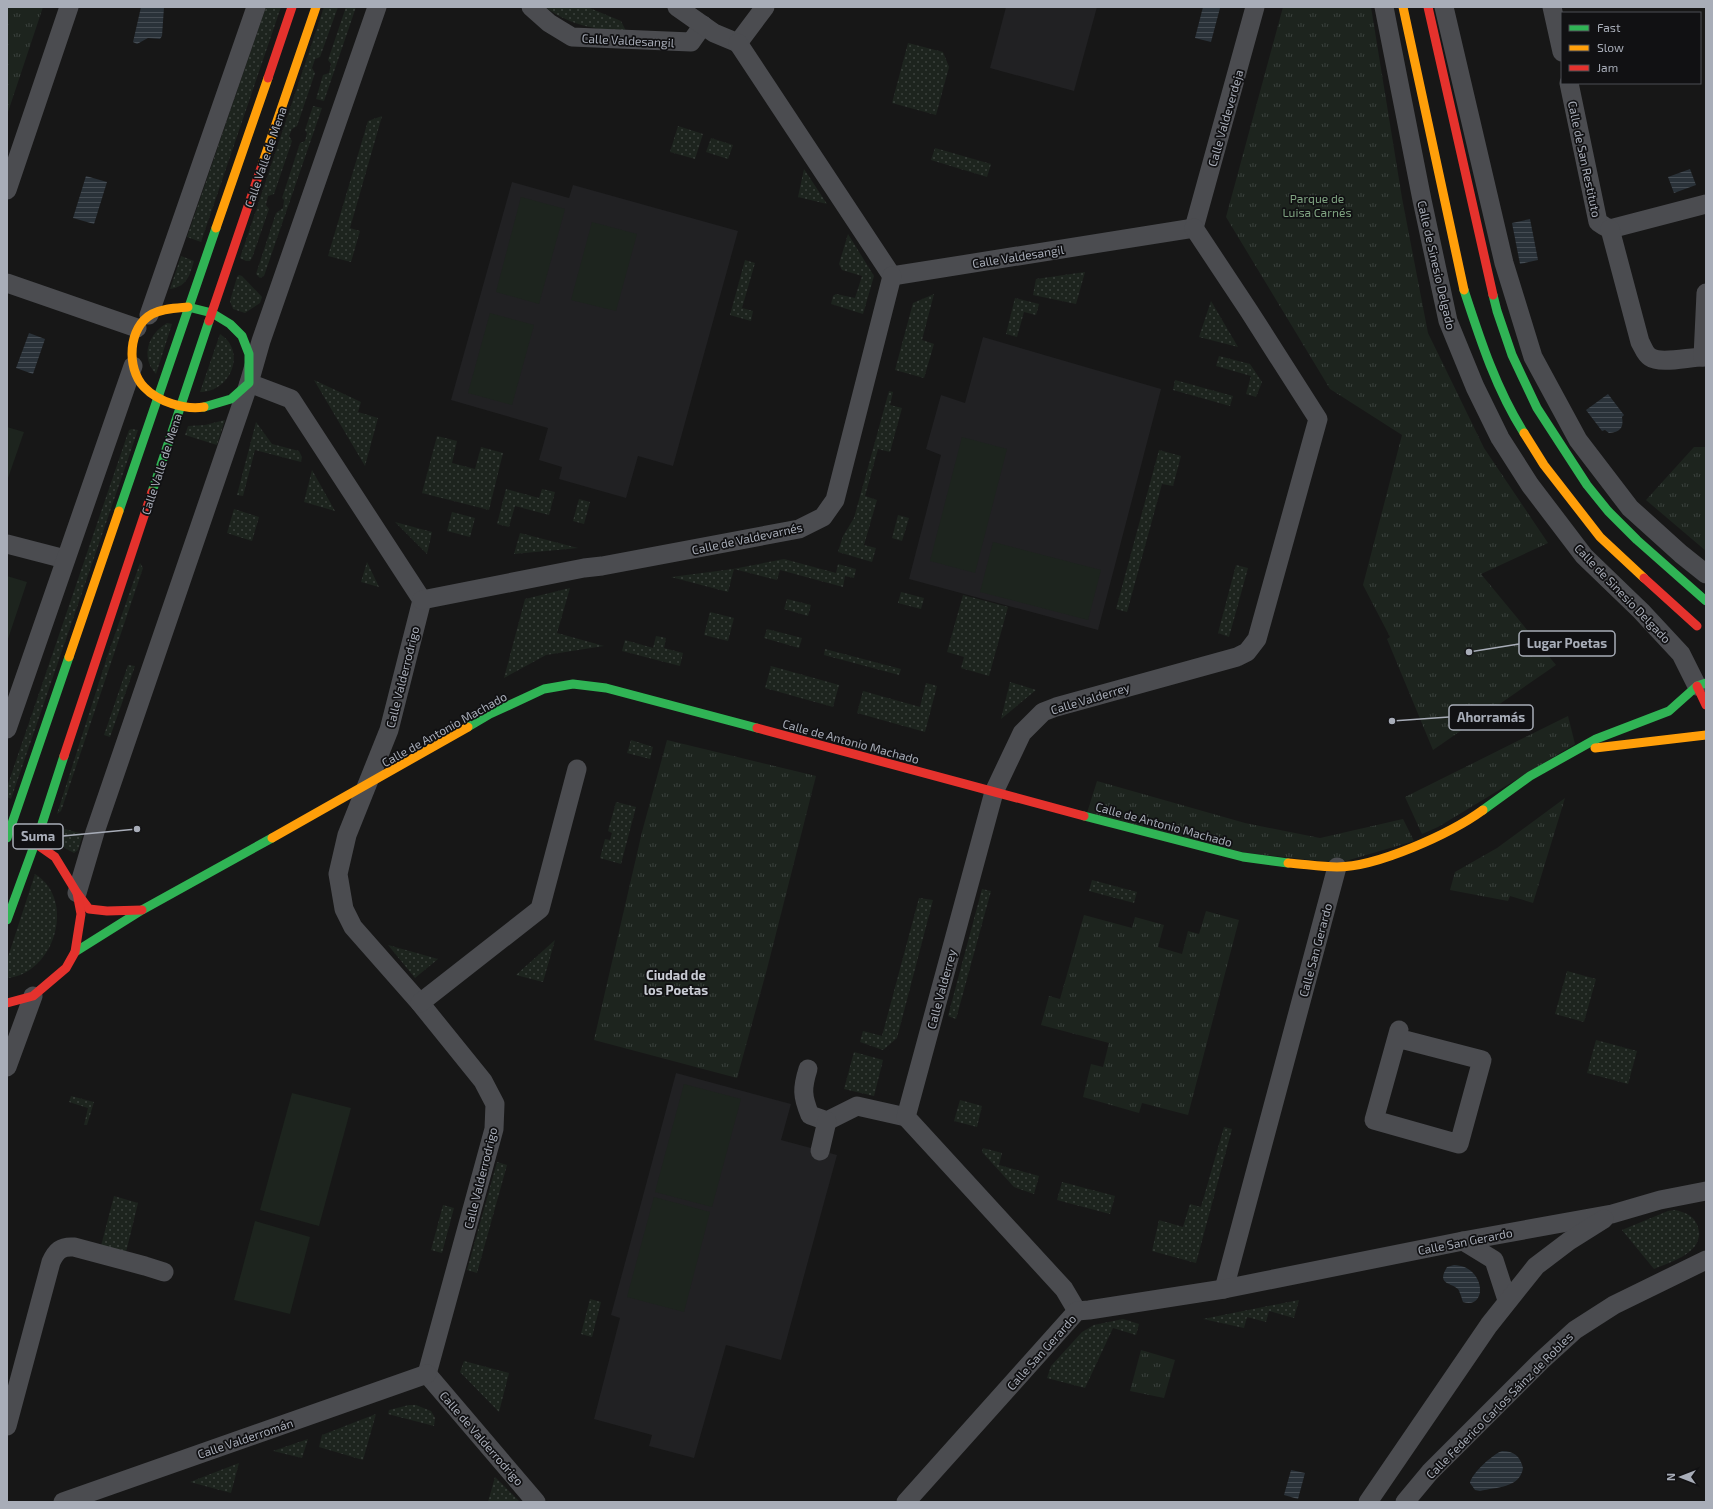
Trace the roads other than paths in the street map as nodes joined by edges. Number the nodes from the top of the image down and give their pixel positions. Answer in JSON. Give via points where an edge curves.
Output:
{"nodes":[{"id":1,"x":68,"y":7,"type":"edge"},
{"id":2,"x":256,"y":7,"type":"edge"},
{"id":3,"x":292,"y":7,"type":"edge"},
{"id":4,"x":316,"y":7,"type":"edge"},
{"id":5,"x":377,"y":7,"type":"edge"},
{"id":6,"x":531,"y":7,"type":"edge"},
{"id":7,"x":677,"y":7,"type":"edge"},
{"id":8,"x":765,"y":7,"type":"edge"},
{"id":9,"x":1256,"y":7,"type":"edge"},
{"id":10,"x":1384,"y":7,"type":"edge"},
{"id":11,"x":1403,"y":7,"type":"edge"},
{"id":12,"x":1428,"y":7,"type":"edge"},
{"id":13,"x":1444,"y":7,"type":"edge"},
{"id":14,"x":1552,"y":7,"type":"edge"},
{"id":15,"x":702,"y":25,"type":"junction"},
{"id":16,"x":738,"y":43,"type":"junction"},
{"id":17,"x":1561,"y":48,"type":"edge"},
{"id":18,"x":1569,"y":84,"type":"edge"},
{"id":19,"x":7,"y":190,"type":"edge"},
{"id":20,"x":1706,"y":204,"type":"edge"},
{"id":21,"x":1194,"y":228,"type":"junction"},
{"id":22,"x":1610,"y":229,"type":"junction"},
{"id":23,"x":892,"y":276,"type":"junction"},
{"id":24,"x":7,"y":283,"type":"edge"},
{"id":25,"x":1706,"y":293,"type":"edge"},
{"id":26,"x":188,"y":307,"type":"junction"},
{"id":27,"x":212,"y":313,"type":"junction"},
{"id":28,"x":143,"y":322,"type":"junction"},
{"id":29,"x":1704,"y":357,"type":"edge"},
{"id":30,"x":133,"y":366,"type":"junction"},
{"id":31,"x":249,"y":383,"type":"junction"},
{"id":32,"x":159,"y":397,"type":"junction"},
{"id":33,"x":181,"y":405,"type":"junction"},
{"id":34,"x":7,"y":544,"type":"edge"},
{"id":35,"x":65,"y":559,"type":"junction"},
{"id":36,"x":1706,"y":574,"type":"edge"},
{"id":37,"x":422,"y":600,"type":"junction"},
{"id":38,"x":1706,"y":601,"type":"edge"},
{"id":39,"x":1697,"y":626,"type":"dead end"},
{"id":40,"x":1701,"y":684,"type":"edge"},
{"id":41,"x":1706,"y":705,"type":"edge"},
{"id":42,"x":7,"y":729,"type":"edge"},
{"id":43,"x":1706,"y":735,"type":"edge"},
{"id":44,"x":1576,"y":751,"type":"junction"},
{"id":45,"x":577,"y":769,"type":"dead end"},
{"id":46,"x":369,"y":784,"type":"junction"},
{"id":47,"x":994,"y":792,"type":"junction"},
{"id":48,"x":7,"y":836,"type":"edge"},
{"id":49,"x":35,"y":843,"type":"junction"},
{"id":50,"x":1337,"y":867,"type":"junction"},
{"id":51,"x":77,"y":893,"type":"junction"},
{"id":52,"x":142,"y":910,"type":"junction"},
{"id":53,"x":7,"y":920,"type":"edge"},
{"id":54,"x":75,"y":952,"type":"junction"},
{"id":55,"x":33,"y":996,"type":"junction"},
{"id":56,"x":7,"y":1003,"type":"edge"},
{"id":57,"x":420,"y":1003,"type":"junction"},
{"id":58,"x":1398,"y":1034,"type":"joint"},
{"id":59,"x":7,"y":1067,"type":"edge"},
{"id":60,"x":806,"y":1077,"type":"dead end"},
{"id":61,"x":906,"y":1116,"type":"junction"},
{"id":62,"x":827,"y":1121,"type":"junction"},
{"id":63,"x":820,"y":1151,"type":"dead end"},
{"id":64,"x":1706,"y":1191,"type":"edge"},
{"id":65,"x":1612,"y":1214,"type":"junction"},
{"id":66,"x":1463,"y":1241,"type":"junction"},
{"id":67,"x":1706,"y":1260,"type":"edge"},
{"id":68,"x":164,"y":1272,"type":"dead end"},
{"id":69,"x":1224,"y":1289,"type":"junction"},
{"id":70,"x":1507,"y":1300,"type":"junction"},
{"id":71,"x":1083,"y":1311,"type":"junction"},
{"id":72,"x":427,"y":1374,"type":"junction"},
{"id":73,"x":7,"y":1426,"type":"edge"},
{"id":74,"x":64,"y":1502,"type":"edge"},
{"id":75,"x":536,"y":1502,"type":"edge"},
{"id":76,"x":906,"y":1502,"type":"edge"},
{"id":77,"x":1368,"y":1502,"type":"edge"},
{"id":78,"x":1405,"y":1502,"type":"edge"}],
"edges":[{"from":1,"to":19,"type":"street"},
{"from":2,"to":28,"type":"street"},
{"from":3,"to":26,"type":"main road","name":"Calle Valle de Mena"},
{"from":4,"to":27,"type":"main road","name":"Calle Valle de Mena"},
{"from":5,"to":31,"type":"street","via":[[261,341]]},
{"from":6,"to":15,"type":"street","name":"Calle Valdesangil","via":[[549,23],[572,37],[691,42]]},
{"from":7,"to":15,"type":"street"},
{"from":8,"to":16,"type":"street"},
{"from":9,"to":21,"type":"street","name":"Calle Valdeverdeja"},
{"from":10,"to":40,"type":"street","name":"Calle de Sinesio Delgado","via":[[1448,321],[1475,387],[1500,438],[1530,485],[1584,556],[1681,654]]},
{"from":11,"to":39,"type":"main road","name":"Calle de Sinesio Delgado","via":[[1461,281],[1486,358],[1515,419],[1544,465],[1600,537]]},
{"from":12,"to":38,"type":"main road","via":[[1497,311],[1512,355],[1537,408],[1587,485],[1637,540]]},
{"from":13,"to":36,"type":"street","via":[[1504,263],[1533,357],[1578,440],[1630,508]]},
{"from":14,"to":17,"type":"street"},
{"from":15,"to":16,"type":"street"},
{"from":16,"to":23,"type":"street"},
{"from":18,"to":22,"type":"street","name":"Calle de San Restituto","via":[[1598,222]]},
{"from":20,"to":22,"type":"street","name":"Calle de San Restituto"},
{"from":21,"to":23,"type":"street","name":"Calle Valdesangil"},
{"from":21,"to":47,"type":"street","name":"Calle Valderrey","via":[[1318,419],[1258,639],[1247,652],[1232,658],[1070,702],[1043,712],[1022,733]]},
{"from":22,"to":29,"type":"street","name":"Calle de San Restituto","via":[[1640,342],[1645,351],[1651,358],[1659,361]]},
{"from":23,"to":37,"type":"street","name":"Calle de Valdevarnés","via":[[835,500],[823,517],[799,529]]},
{"from":24,"to":28,"type":"street"},
{"from":25,"to":29,"type":"street"},
{"from":26,"to":27,"type":"main road"},
{"from":26,"to":28,"type":"main road","via":[[169,308]]},
{"from":26,"to":32,"type":"main road","name":"Calle Valle de Mena"},
{"from":27,"to":31,"type":"main road","via":[[230,324],[242,336],[249,354]]},
{"from":27,"to":33,"type":"main road","name":"Calle Valle de Mena"},
{"from":28,"to":30,"type":"main road","via":[[133,347]]},
{"from":30,"to":32,"type":"main road","via":[[144,387]]},
{"from":30,"to":35,"type":"street"},
{"from":31,"to":33,"type":"main road","via":[[232,399],[213,406],[194,408]]},
{"from":31,"to":37,"type":"street","via":[[291,399]]},
{"from":31,"to":51,"type":"street","via":[[92,840]]},
{"from":32,"to":33,"type":"main road"},
{"from":32,"to":48,"type":"main road","name":"Calle Valle de Mena"},
{"from":33,"to":49,"type":"main road","name":"Calle Valle de Mena"},
{"from":34,"to":35,"type":"street"},
{"from":35,"to":42,"type":"street"},
{"from":37,"to":46,"type":"street","name":"Calle Valderrodrigo","via":[[389,730]]},
{"from":40,"to":41,"type":"main road"},
{"from":40,"to":44,"type":"main road","name":"Calle de Antonio Machado","via":[[1669,710],[1596,739]]},
{"from":43,"to":44,"type":"main road","name":"Calle de Antonio Machado"},
{"from":44,"to":50,"type":"main road","name":"Calle de Antonio Machado","via":[[1530,776],[1473,817],[1439,835],[1373,861]]},
{"from":45,"to":57,"type":"street","via":[[540,909]]},
{"from":46,"to":47,"type":"main road","name":"Calle de Antonio Machado","via":[[490,714],[544,689],[573,684],[606,688]]},
{"from":46,"to":52,"type":"main road","name":"Calle de Antonio Machado"},
{"from":46,"to":57,"type":"street","name":"Calle Valderrodrigo","via":[[348,835],[338,874],[344,909],[353,927]]},
{"from":47,"to":50,"type":"main road","name":"Calle de Antonio Machado","via":[[1243,857]]},
{"from":47,"to":61,"type":"street","name":"Calle Valderrey"},
{"from":48,"to":49,"type":"main road"},
{"from":49,"to":51,"type":"main road","via":[[55,857]]},
{"from":49,"to":53,"type":"main road","name":"Calle Valle de Mena"},
{"from":50,"to":69,"type":"street","name":"Calle San Gerardo"},
{"from":51,"to":52,"type":"main road","name":"Calle de Antonio Machado","via":[[89,909]]},
{"from":51,"to":54,"type":"main road","via":[[81,914]]},
{"from":52,"to":54,"type":"main road","name":"Calle de Antonio Machado"},
{"from":54,"to":55,"type":"main road","via":[[66,968]]},
{"from":55,"to":56,"type":"main road"},
{"from":55,"to":59,"type":"street"},
{"from":57,"to":72,"type":"street","name":"Calle Valderrodrigo","via":[[483,1081],[495,1104],[494,1129]]},
{"from":58,"to":58,"type":"street","via":[[1482,1060],[1459,1144],[1374,1120]]},
{"from":60,"to":62,"type":"street","via":[[804,1100],[810,1115]]},
{"from":61,"to":62,"type":"street","via":[[857,1106]]},
{"from":61,"to":71,"type":"street"},
{"from":62,"to":63,"type":"street"},
{"from":64,"to":65,"type":"street","name":"Calle San Gerardo","via":[[1660,1200]]},
{"from":65,"to":66,"type":"street","name":"Calle San Gerardo"},
{"from":65,"to":70,"type":"street","via":[[1536,1266]]},
{"from":66,"to":69,"type":"street","name":"Calle San Gerardo"},
{"from":66,"to":70,"type":"street","via":[[1494,1260]]},
{"from":67,"to":78,"type":"street","name":"Calle Federico Carlos Sáinz de Robles","via":[[1614,1305],[1575,1330],[1436,1466]]},
{"from":68,"to":73,"type":"street","via":[[74,1247],[67,1246],[55,1253]]},
{"from":69,"to":71,"type":"street","name":"Calle San Gerardo"},
{"from":70,"to":77,"type":"street"},
{"from":71,"to":76,"type":"street","name":"Calle San Gerardo"},
{"from":72,"to":74,"type":"street","name":"Calle Valderromán"},
{"from":72,"to":75,"type":"street","name":"Calle de Valderrodrigo"}]}
